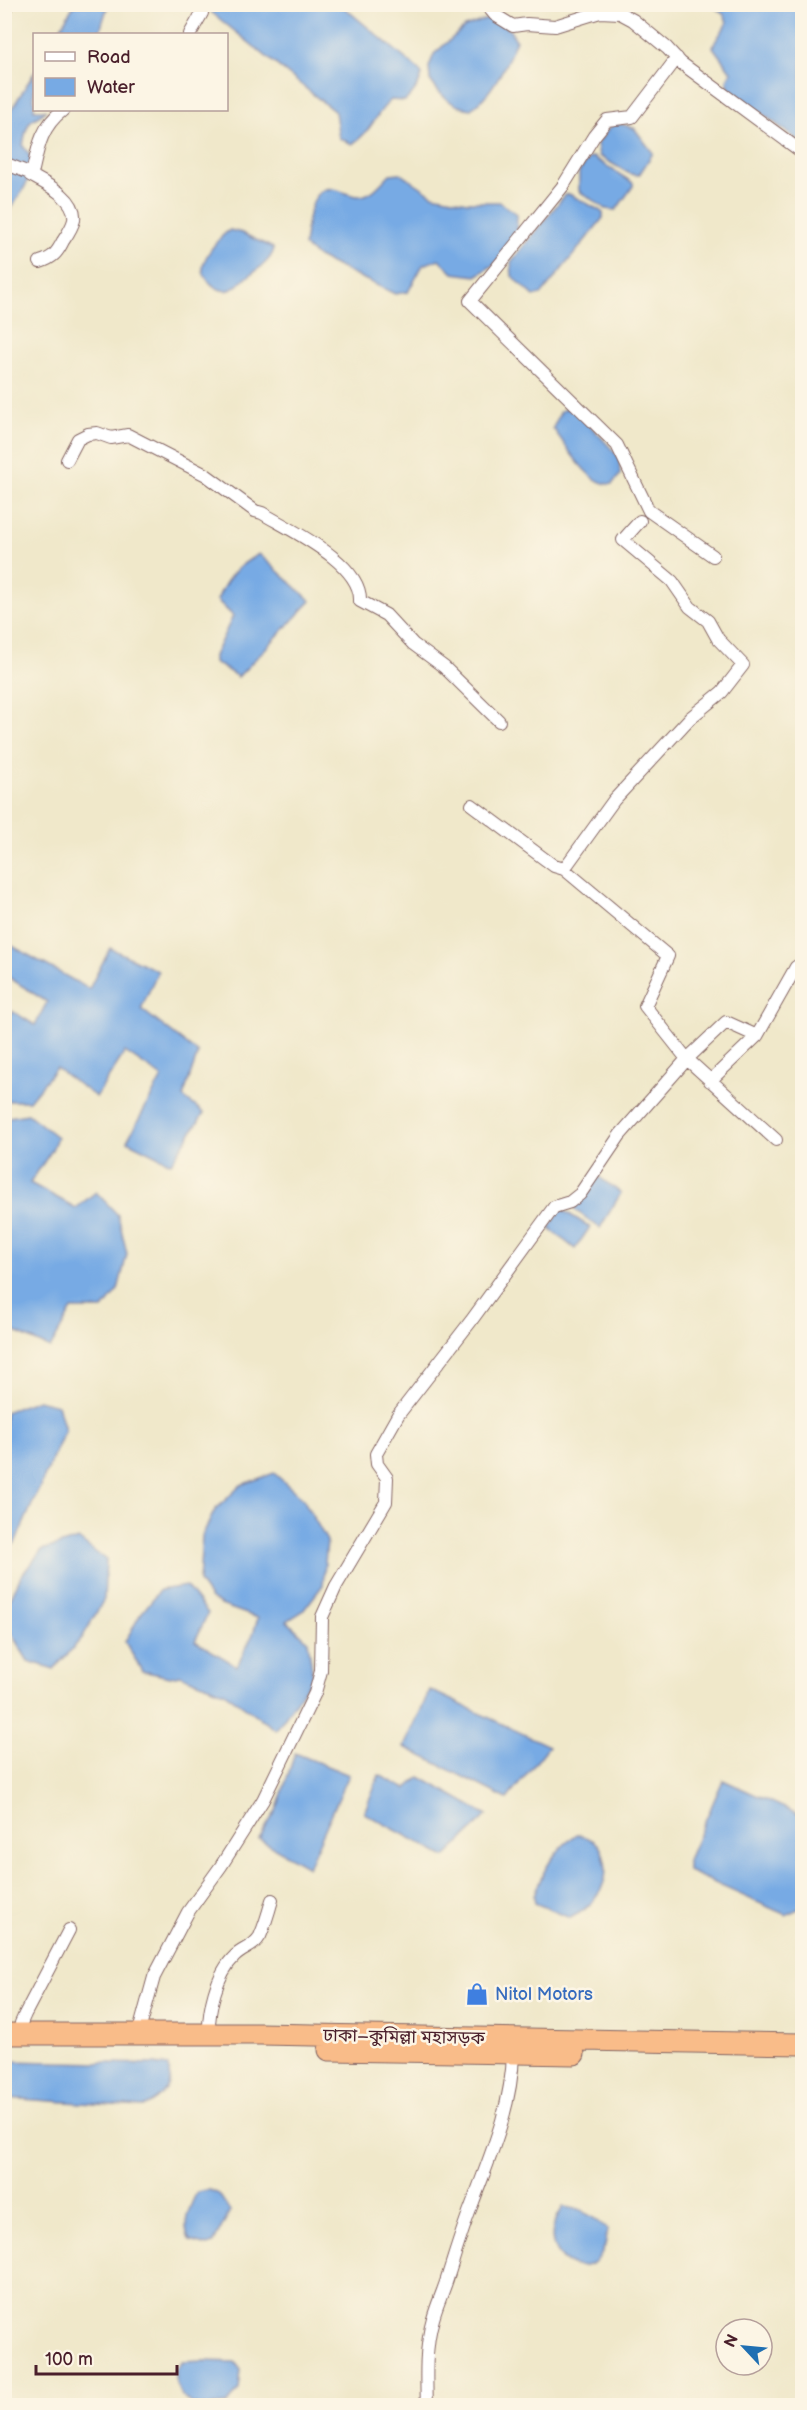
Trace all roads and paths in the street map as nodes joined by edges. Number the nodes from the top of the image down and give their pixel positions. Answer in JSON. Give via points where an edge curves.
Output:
{"nodes":[{"id":1,"x":8,"y":4,"type":"edge"},
{"id":2,"x":202,"y":4,"type":"edge"},
{"id":3,"x":486,"y":4,"type":"edge"},
{"id":4,"x":599,"y":8,"type":"edge"},
{"id":5,"x":4,"y":11,"type":"edge"},
{"id":6,"x":191,"y":33,"type":"edge"},
{"id":7,"x":677,"y":58,"type":"junction"},
{"id":8,"x":62,"y":111,"type":"edge"},
{"id":9,"x":802,"y":152,"type":"edge"},
{"id":10,"x":4,"y":163,"type":"edge"},
{"id":11,"x":30,"y":175,"type":"junction"},
{"id":12,"x":40,"y":262,"type":"dead end"},
{"id":13,"x":67,"y":460,"type":"dead end"},
{"id":14,"x":640,"y":521,"type":"dead end"},
{"id":15,"x":713,"y":556,"type":"dead end"},
{"id":16,"x":499,"y":721,"type":"dead end"},
{"id":17,"x":472,"y":805,"type":"dead end"},
{"id":18,"x":564,"y":869,"type":"junction"},
{"id":19,"x":802,"y":963,"type":"edge"},
{"id":20,"x":757,"y":1036,"type":"junction"},
{"id":21,"x":687,"y":1059,"type":"junction"},
{"id":22,"x":710,"y":1081,"type":"junction"},
{"id":23,"x":776,"y":1140,"type":"dead end"},
{"id":24,"x":272,"y":1900,"type":"dead end"},
{"id":25,"x":69,"y":1930,"type":"dead end"},
{"id":26,"x":13,"y":2034,"type":"edge"},
{"id":27,"x":138,"y":2035,"type":"junction"},
{"id":28,"x":209,"y":2036,"type":"junction"},
{"id":29,"x":802,"y":2044,"type":"edge"},
{"id":30,"x":4,"y":2048,"type":"edge"},
{"id":31,"x":513,"y":2054,"type":"junction"},
{"id":32,"x":802,"y":2056,"type":"edge"},
{"id":33,"x":427,"y":2406,"type":"edge"}],
"edges":[{"from":1,"to":5,"type":"street"},
{"from":2,"to":6,"type":"street","via":[[202,13]]},
{"from":3,"to":4,"type":"street","via":[[513,26],[555,26]]},
{"from":4,"to":7,"type":"street","via":[[633,20]]},
{"from":7,"to":9,"type":"street"},
{"from":7,"to":15,"type":"street","via":[[632,117],[607,120],[563,186],[470,301],[617,445],[649,511]]},
{"from":8,"to":11,"type":"street","via":[[40,138]]},
{"from":10,"to":11,"type":"street"},
{"from":11,"to":12,"type":"street","via":[[66,199],[74,211],[73,223],[58,251],[54,257]]},
{"from":13,"to":16,"type":"street","via":[[78,440],[88,434],[111,438],[128,435],[206,476],[255,511],[331,555],[348,572],[360,593],[360,601],[386,615]]},
{"from":14,"to":18,"type":"street","via":[[623,540],[672,581],[690,607],[708,621],[718,639],[743,665],[722,692],[690,718],[614,800]]},
{"from":17,"to":18,"type":"street","via":[[554,866]]},
{"from":18,"to":21,"type":"street","via":[[668,956],[645,1006]]},
{"from":19,"to":20,"type":"street","via":[[796,967]]},
{"from":20,"to":21,"type":"street","via":[[726,1022]]},
{"from":20,"to":22,"type":"street"},
{"from":21,"to":22,"type":"street"},
{"from":21,"to":27,"type":"street","via":[[620,1135],[580,1194],[554,1207],[398,1415],[376,1454],[377,1464],[387,1478],[386,1502],[322,1617],[322,1663],[315,1693],[263,1800],[188,1912],[154,1977]]},
{"from":22,"to":23,"type":"street"},
{"from":24,"to":28,"type":"street","via":[[259,1937],[235,1956],[216,1990],[208,2017]]},
{"from":25,"to":26,"type":"street"},
{"from":26,"to":27,"type":"highway","name":"ঢাকা–কুমিল্লা মহাসড়ক"},
{"from":27,"to":28,"type":"highway","name":"ঢাকা–কুমিল্লা মহাসড়ক"},
{"from":28,"to":29,"type":"highway","name":"ঢাকা–কুমিল্লা মহাসড়ক"},
{"from":30,"to":31,"type":"highway","name":"ঢাকা–কুমিল্লা মহাসড়ক"},
{"from":31,"to":32,"type":"highway","name":"ঢাকা–কুমিল্লা মহাসড়ক"},
{"from":31,"to":33,"type":"street","via":[[507,2107],[433,2319]]}]}
